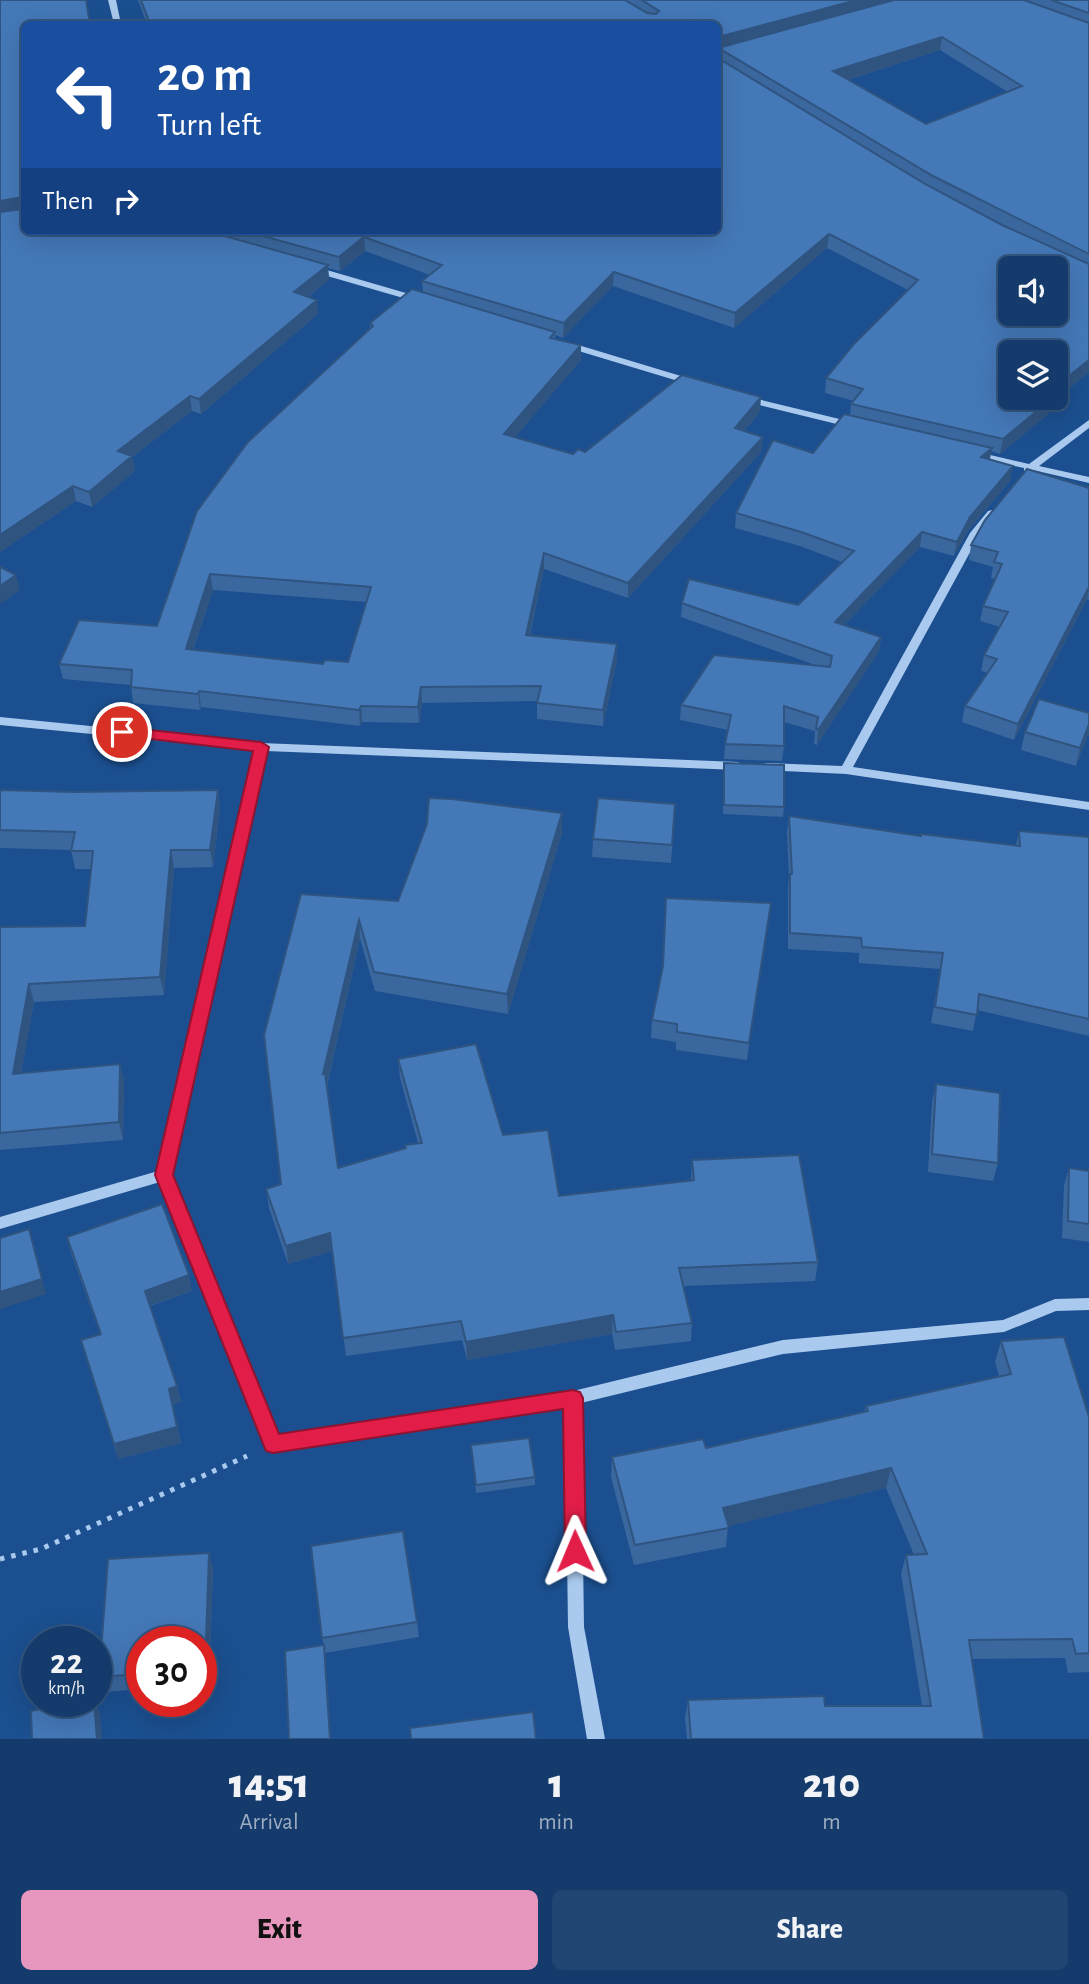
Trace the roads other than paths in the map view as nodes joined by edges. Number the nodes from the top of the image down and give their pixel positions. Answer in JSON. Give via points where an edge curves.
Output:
{"nodes":[{"id":1,"x":111,"y":0,"type":"edge"},
{"id":2,"x":117,"y":21,"type":"edge"},
{"id":3,"x":299,"y":265,"type":"edge"},
{"id":4,"x":428,"y":302,"type":"edge"},
{"id":5,"x":553,"y":340,"type":"edge"},
{"id":6,"x":695,"y":383,"type":"edge"},
{"id":7,"x":734,"y":395,"type":"edge"},
{"id":8,"x":1089,"y":422,"type":"edge"},
{"id":9,"x":868,"y":429,"type":"edge"},
{"id":10,"x":963,"y":451,"type":"edge"},
{"id":11,"x":1026,"y":472,"type":"junction"},
{"id":12,"x":1089,"y":480,"type":"edge"},
{"id":13,"x":999,"y":505,"type":"edge"},
{"id":14,"x":0,"y":721,"type":"edge"},
{"id":15,"x":261,"y":747,"type":"junction"},
{"id":16,"x":846,"y":770,"type":"junction"},
{"id":17,"x":1089,"y":806,"type":"edge"},
{"id":18,"x":164,"y":1175,"type":"junction"},
{"id":19,"x":0,"y":1223,"type":"edge"},
{"id":20,"x":1089,"y":1304,"type":"edge"},
{"id":21,"x":573,"y":1398,"type":"junction"},
{"id":22,"x":596,"y":1739,"type":"edge"}],
"edges":[{"from":1,"to":2,"type":"street"},
{"from":3,"to":4,"type":"street"},
{"from":5,"to":6,"type":"street"},
{"from":7,"to":9,"type":"street"},
{"from":8,"to":11,"type":"street"},
{"from":10,"to":11,"type":"street"},
{"from":11,"to":12,"type":"street"},
{"from":13,"to":16,"type":"street","via":[[975,533]]},
{"from":14,"to":15,"type":"street"},
{"from":15,"to":16,"type":"street"},
{"from":15,"to":18,"type":"street"},
{"from":16,"to":17,"type":"street"},
{"from":18,"to":19,"type":"street"},
{"from":18,"to":21,"type":"street","via":[[273,1444]]},
{"from":20,"to":21,"type":"street","via":[[1055,1305],[1004,1326],[783,1347]]},
{"from":21,"to":22,"type":"street","via":[[576,1627]]}]}
